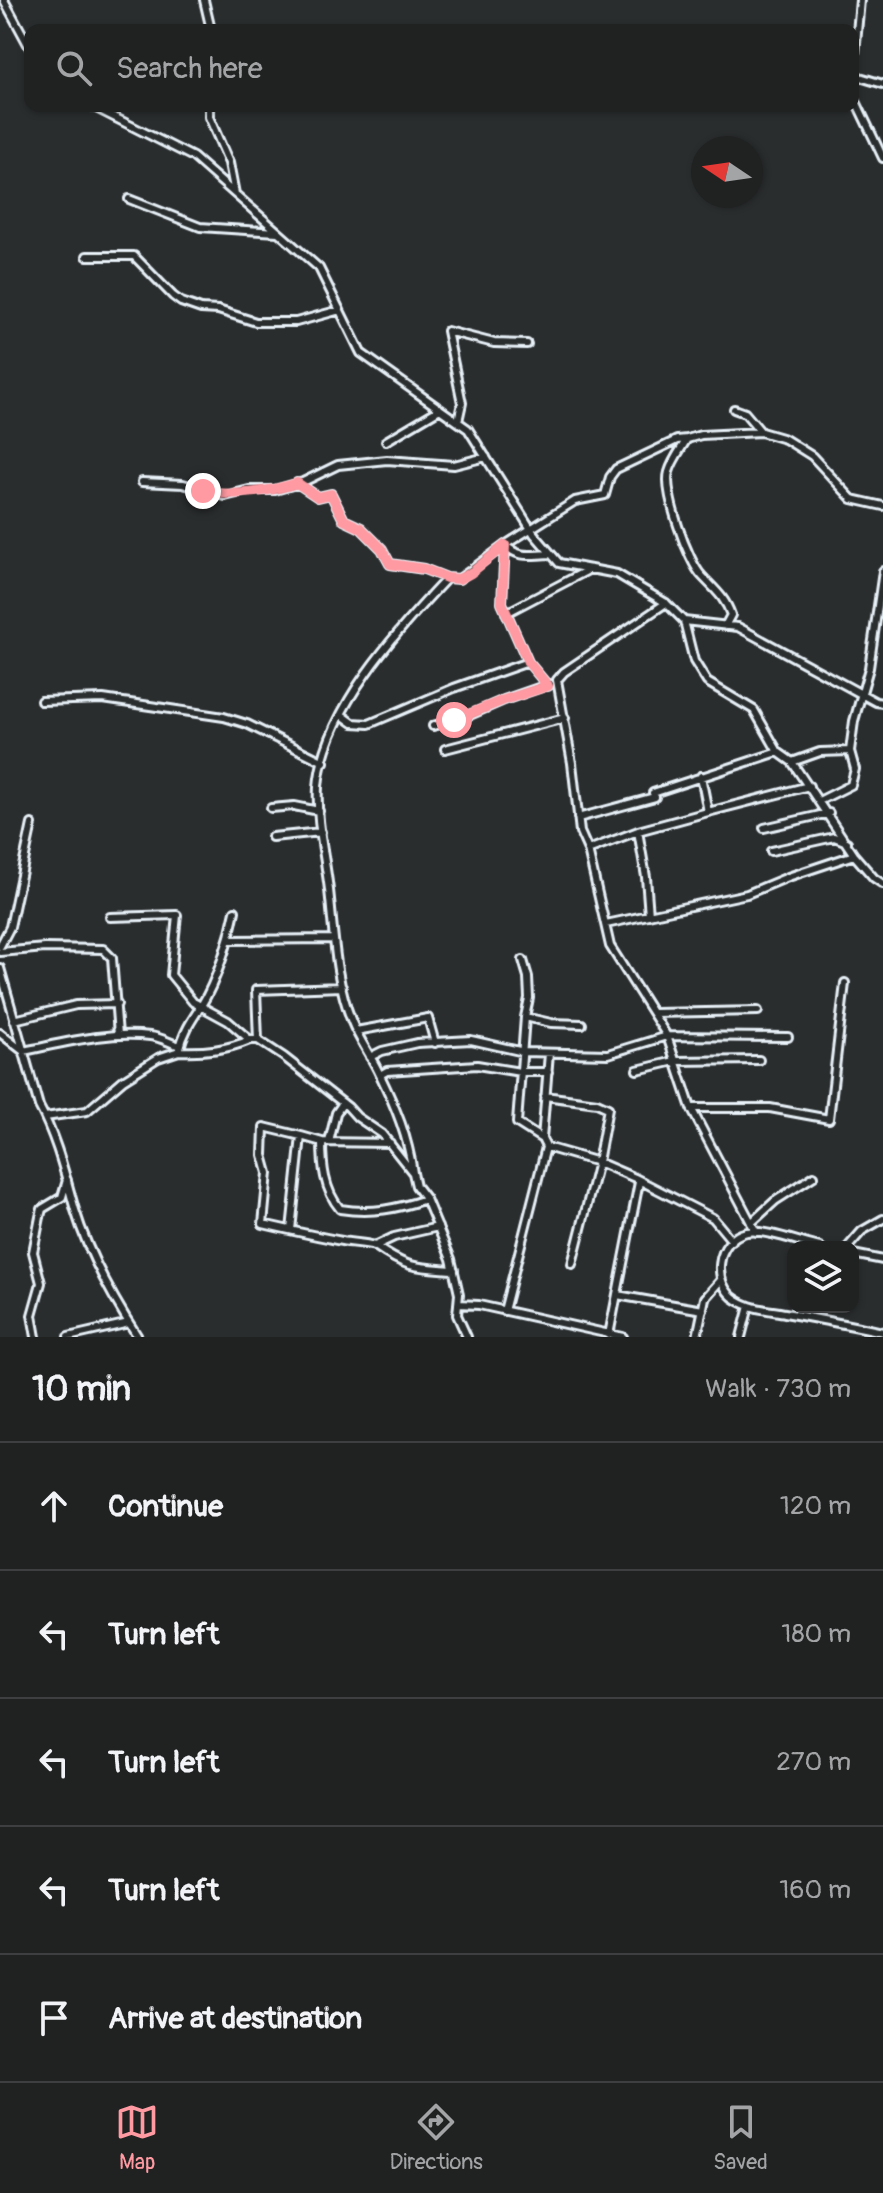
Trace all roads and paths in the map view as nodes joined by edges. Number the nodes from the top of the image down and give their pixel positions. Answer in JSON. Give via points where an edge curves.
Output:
{"nodes":[{"id":1,"x":4,"y":0,"type":"edge"},
{"id":2,"x":204,"y":0,"type":"edge"},
{"id":3,"x":860,"y":0,"type":"edge"},
{"id":4,"x":210,"y":24,"type":"edge"},
{"id":5,"x":858,"y":24,"type":"edge"},
{"id":6,"x":24,"y":37,"type":"edge"},
{"id":7,"x":859,"y":78,"type":"edge"},
{"id":8,"x":883,"y":84,"type":"edge"},
{"id":9,"x":859,"y":108,"type":"edge"},
{"id":10,"x":104,"y":112,"type":"edge"},
{"id":11,"x":209,"y":112,"type":"edge"},
{"id":12,"x":883,"y":158,"type":"edge"},
{"id":13,"x":235,"y":194,"type":"junction"},
{"id":14,"x":129,"y":199,"type":"dead end"},
{"id":15,"x":278,"y":232,"type":"junction"},
{"id":16,"x":87,"y":256,"type":"dead end"},
{"id":17,"x":340,"y":310,"type":"junction"},
{"id":18,"x":527,"y":344,"type":"dead end"},
{"id":19,"x":440,"y":409,"type":"junction"},
{"id":20,"x":734,"y":409,"type":"dead end"},
{"id":21,"x":458,"y":421,"type":"junction"},
{"id":22,"x":761,"y":432,"type":"junction"},
{"id":23,"x":687,"y":439,"type":"junction"},
{"id":24,"x":386,"y":441,"type":"dead end"},
{"id":25,"x":486,"y":457,"type":"junction"},
{"id":26,"x":142,"y":482,"type":"dead end"},
{"id":27,"x":297,"y":483,"type":"junction"},
{"id":28,"x":883,"y":506,"type":"edge"},
{"id":29,"x":531,"y":529,"type":"junction"},
{"id":30,"x":505,"y":545,"type":"junction"},
{"id":31,"x":551,"y":554,"type":"junction"},
{"id":32,"x":590,"y":569,"type":"junction"},
{"id":33,"x":883,"y":571,"type":"edge"},
{"id":34,"x":447,"y":578,"type":"junction"},
{"id":35,"x":666,"y":603,"type":"junction"},
{"id":36,"x":506,"y":613,"type":"junction"},
{"id":37,"x":684,"y":621,"type":"junction"},
{"id":38,"x":725,"y":626,"type":"junction"},
{"id":39,"x":528,"y":662,"type":"junction"},
{"id":40,"x":557,"y":680,"type":"junction"},
{"id":41,"x":548,"y":686,"type":"junction"},
{"id":42,"x":860,"y":694,"type":"junction"},
{"id":43,"x":41,"y":701,"type":"dead end"},
{"id":44,"x":883,"y":703,"type":"edge"},
{"id":45,"x":342,"y":715,"type":"junction"},
{"id":46,"x":565,"y":718,"type":"junction"},
{"id":47,"x":433,"y":726,"type":"dead end"},
{"id":48,"x":445,"y":749,"type":"dead end"},
{"id":49,"x":850,"y":751,"type":"junction"},
{"id":50,"x":778,"y":752,"type":"junction"},
{"id":51,"x":324,"y":762,"type":"junction"},
{"id":52,"x":792,"y":762,"type":"junction"},
{"id":53,"x":701,"y":776,"type":"junction"},
{"id":54,"x":809,"y":786,"type":"junction"},
{"id":55,"x":819,"y":801,"type":"junction"},
{"id":56,"x":271,"y":808,"type":"dead end"},
{"id":57,"x":319,"y":811,"type":"junction"},
{"id":58,"x":708,"y":812,"type":"junction"},
{"id":59,"x":829,"y":813,"type":"junction"},
{"id":60,"x":578,"y":818,"type":"junction"},
{"id":61,"x":32,"y":824,"type":"dead end"},
{"id":62,"x":764,"y":828,"type":"dead end"},
{"id":63,"x":638,"y":831,"type":"junction"},
{"id":64,"x":321,"y":832,"type":"junction"},
{"id":65,"x":272,"y":837,"type":"dead end"},
{"id":66,"x":847,"y":842,"type":"junction"},
{"id":67,"x":588,"y":850,"type":"junction"},
{"id":68,"x":771,"y":851,"type":"dead end"},
{"id":69,"x":854,"y":855,"type":"junction"},
{"id":70,"x":883,"y":884,"type":"edge"},
{"id":71,"x":235,"y":911,"type":"dead end"},
{"id":72,"x":649,"y":915,"type":"junction"},
{"id":73,"x":110,"y":917,"type":"dead end"},
{"id":74,"x":606,"y":924,"type":"junction"},
{"id":75,"x":333,"y":939,"type":"junction"},
{"id":76,"x":230,"y":940,"type":"junction"},
{"id":77,"x":0,"y":949,"type":"edge"},
{"id":78,"x":523,"y":960,"type":"dead end"},
{"id":79,"x":0,"y":968,"type":"edge"},
{"id":80,"x":845,"y":983,"type":"dead end"},
{"id":81,"x":342,"y":987,"type":"junction"},
{"id":82,"x":117,"y":1004,"type":"junction"},
{"id":83,"x":201,"y":1006,"type":"junction"},
{"id":84,"x":758,"y":1011,"type":"dead end"},
{"id":85,"x":654,"y":1013,"type":"junction"},
{"id":86,"x":525,"y":1017,"type":"junction"},
{"id":87,"x":14,"y":1020,"type":"junction"},
{"id":88,"x":582,"y":1024,"type":"dead end"},
{"id":89,"x":0,"y":1031,"type":"edge"},
{"id":90,"x":356,"y":1031,"type":"junction"},
{"id":91,"x":18,"y":1032,"type":"junction"},
{"id":92,"x":118,"y":1035,"type":"junction"},
{"id":93,"x":667,"y":1036,"type":"junction"},
{"id":94,"x":788,"y":1037,"type":"dead end"},
{"id":95,"x":254,"y":1040,"type":"junction"},
{"id":96,"x":435,"y":1043,"type":"junction"},
{"id":97,"x":180,"y":1049,"type":"junction"},
{"id":98,"x":23,"y":1051,"type":"junction"},
{"id":99,"x":524,"y":1052,"type":"junction"},
{"id":100,"x":549,"y":1053,"type":"junction"},
{"id":101,"x":370,"y":1057,"type":"junction"},
{"id":102,"x":759,"y":1060,"type":"dead end"},
{"id":103,"x":675,"y":1061,"type":"junction"},
{"id":104,"x":637,"y":1070,"type":"dead end"},
{"id":105,"x":520,"y":1072,"type":"junction"},
{"id":106,"x":548,"y":1072,"type":"junction"},
{"id":107,"x":380,"y":1075,"type":"junction"},
{"id":108,"x":545,"y":1096,"type":"junction"},
{"id":109,"x":343,"y":1103,"type":"junction"},
{"id":110,"x":691,"y":1108,"type":"junction"},
{"id":111,"x":45,"y":1117,"type":"junction"},
{"id":112,"x":301,"y":1136,"type":"junction"},
{"id":113,"x":542,"y":1139,"type":"junction"},
{"id":114,"x":326,"y":1142,"type":"junction"},
{"id":115,"x":390,"y":1143,"type":"junction"},
{"id":116,"x":546,"y":1147,"type":"junction"},
{"id":117,"x":598,"y":1162,"type":"junction"},
{"id":118,"x":413,"y":1173,"type":"junction"},
{"id":119,"x":814,"y":1176,"type":"dead end"},
{"id":120,"x":67,"y":1180,"type":"junction"},
{"id":121,"x":639,"y":1182,"type":"junction"},
{"id":122,"x":426,"y":1199,"type":"junction"},
{"id":123,"x":883,"y":1219,"type":"edge"},
{"id":124,"x":751,"y":1223,"type":"junction"},
{"id":125,"x":438,"y":1227,"type":"junction"},
{"id":126,"x":291,"y":1230,"type":"junction"},
{"id":127,"x":756,"y":1232,"type":"junction"},
{"id":128,"x":732,"y":1241,"type":"junction"},
{"id":129,"x":794,"y":1241,"type":"edge"},
{"id":130,"x":853,"y":1241,"type":"edge"},
{"id":131,"x":375,"y":1246,"type":"junction"},
{"id":132,"x":859,"y":1255,"type":"edge"},
{"id":133,"x":883,"y":1260,"type":"edge"},
{"id":134,"x":572,"y":1264,"type":"dead end"},
{"id":135,"x":454,"y":1270,"type":"junction"},
{"id":136,"x":721,"y":1280,"type":"junction"},
{"id":137,"x":617,"y":1295,"type":"junction"},
{"id":138,"x":458,"y":1304,"type":"junction"},
{"id":139,"x":749,"y":1306,"type":"junction"},
{"id":140,"x":703,"y":1310,"type":"junction"},
{"id":141,"x":504,"y":1311,"type":"junction"},
{"id":142,"x":129,"y":1323,"type":"junction"},
{"id":143,"x":883,"y":1332,"type":"edge"},
{"id":144,"x":609,"y":1335,"type":"junction"},
{"id":145,"x":36,"y":1337,"type":"edge"},
{"id":146,"x":68,"y":1337,"type":"edge"},
{"id":147,"x":138,"y":1337,"type":"edge"},
{"id":148,"x":467,"y":1337,"type":"edge"},
{"id":149,"x":623,"y":1337,"type":"edge"},
{"id":150,"x":697,"y":1337,"type":"edge"},
{"id":151,"x":741,"y":1337,"type":"edge"}],
"edges":[{"from":1,"to":6,"type":"street"},
{"from":2,"to":4,"type":"street"},
{"from":3,"to":5,"type":"street"},
{"from":7,"to":8,"type":"street"},
{"from":9,"to":12,"type":"street"},
{"from":10,"to":13,"type":"street","via":[[193,157]]},
{"from":11,"to":13,"type":"street"},
{"from":13,"to":15,"type":"street"},
{"from":14,"to":15,"type":"street","via":[[200,227]]},
{"from":15,"to":17,"type":"street","via":[[319,268]]},
{"from":16,"to":17,"type":"street","via":[[134,256],[181,302],[256,322],[296,322]]},
{"from":17,"to":19,"type":"street","via":[[361,353]]},
{"from":18,"to":21,"type":"street","via":[[494,343],[447,331],[462,403]]},
{"from":19,"to":21,"type":"street"},
{"from":19,"to":24,"type":"street"},
{"from":20,"to":22,"type":"street","via":[[745,413]]},
{"from":21,"to":25,"type":"street"},
{"from":22,"to":23,"type":"street"},
{"from":22,"to":28,"type":"street","via":[[812,456],[852,499]]},
{"from":23,"to":29,"type":"street","via":[[616,469],[605,495],[575,501]]},
{"from":23,"to":38,"type":"street","via":[[668,473],[673,507],[688,556],[726,601],[731,615]]},
{"from":25,"to":27,"type":"street","via":[[454,465],[387,460],[338,465]]},
{"from":25,"to":29,"type":"street"},
{"from":26,"to":27,"type":"street","via":[[183,484],[225,496]]},
{"from":27,"to":34,"type":"street","via":[[318,497],[331,494],[344,520],[361,528],[390,564]]},
{"from":29,"to":30,"type":"street"},
{"from":29,"to":31,"type":"street"},
{"from":30,"to":31,"type":"street","via":[[525,556]]},
{"from":30,"to":34,"type":"street","via":[[471,573]]},
{"from":30,"to":36,"type":"street"},
{"from":31,"to":32,"type":"street","via":[[559,563]]},
{"from":32,"to":35,"type":"street","via":[[617,574]]},
{"from":32,"to":36,"type":"street"},
{"from":33,"to":42,"type":"street","via":[[869,668]]},
{"from":34,"to":45,"type":"street","via":[[390,639]]},
{"from":35,"to":37,"type":"street"},
{"from":35,"to":40,"type":"street"},
{"from":36,"to":39,"type":"street"},
{"from":37,"to":38,"type":"street"},
{"from":37,"to":50,"type":"street","via":[[694,661],[707,682],[754,710]]},
{"from":38,"to":42,"type":"street","via":[[738,627]]},
{"from":39,"to":41,"type":"street"},
{"from":39,"to":45,"type":"street","via":[[369,724],[353,723]]},
{"from":40,"to":41,"type":"street"},
{"from":40,"to":46,"type":"street"},
{"from":41,"to":47,"type":"street"},
{"from":42,"to":44,"type":"street"},
{"from":42,"to":49,"type":"street"},
{"from":43,"to":51,"type":"street","via":[[103,699],[224,717]]},
{"from":45,"to":51,"type":"street"},
{"from":46,"to":48,"type":"street"},
{"from":46,"to":60,"type":"street"},
{"from":49,"to":52,"type":"street","via":[[820,752]]},
{"from":49,"to":55,"type":"street","via":[[855,769],[851,785]]},
{"from":50,"to":52,"type":"street"},
{"from":50,"to":53,"type":"street"},
{"from":51,"to":57,"type":"street"},
{"from":52,"to":54,"type":"street"},
{"from":53,"to":58,"type":"street"},
{"from":53,"to":60,"type":"street"},
{"from":54,"to":55,"type":"street"},
{"from":54,"to":58,"type":"street"},
{"from":55,"to":59,"type":"street"},
{"from":56,"to":57,"type":"street"},
{"from":57,"to":64,"type":"street"},
{"from":58,"to":63,"type":"street"},
{"from":59,"to":62,"type":"street"},
{"from":59,"to":66,"type":"street"},
{"from":60,"to":67,"type":"street"},
{"from":61,"to":77,"type":"street","via":[[10,927]]},
{"from":63,"to":67,"type":"street"},
{"from":63,"to":72,"type":"street"},
{"from":64,"to":65,"type":"street"},
{"from":64,"to":75,"type":"street"},
{"from":66,"to":68,"type":"street","via":[[834,837]]},
{"from":66,"to":69,"type":"street"},
{"from":67,"to":74,"type":"street"},
{"from":69,"to":70,"type":"street"},
{"from":69,"to":72,"type":"street","via":[[747,894]]},
{"from":71,"to":76,"type":"street"},
{"from":72,"to":74,"type":"street"},
{"from":73,"to":83,"type":"street","via":[[177,915],[171,975]]},
{"from":74,"to":85,"type":"street","via":[[610,946]]},
{"from":75,"to":76,"type":"street"},
{"from":75,"to":81,"type":"street"},
{"from":76,"to":83,"type":"street"},
{"from":77,"to":82,"type":"street","via":[[103,949],[112,958]]},
{"from":78,"to":86,"type":"street","via":[[529,998]]},
{"from":79,"to":87,"type":"street"},
{"from":80,"to":110,"type":"street","via":[[829,1119],[770,1108]]},
{"from":81,"to":90,"type":"street"},
{"from":81,"to":95,"type":"street","via":[[256,990]]},
{"from":82,"to":87,"type":"street","via":[[76,1005]]},
{"from":82,"to":92,"type":"street"},
{"from":83,"to":95,"type":"street"},
{"from":83,"to":97,"type":"street"},
{"from":84,"to":85,"type":"street"},
{"from":85,"to":93,"type":"street"},
{"from":86,"to":88,"type":"street"},
{"from":86,"to":99,"type":"street"},
{"from":87,"to":91,"type":"street"},
{"from":89,"to":91,"type":"street"},
{"from":89,"to":98,"type":"street"},
{"from":90,"to":96,"type":"street","via":[[428,1018]]},
{"from":90,"to":101,"type":"street"},
{"from":91,"to":98,"type":"street"},
{"from":92,"to":97,"type":"street","via":[[152,1036]]},
{"from":92,"to":98,"type":"street"},
{"from":93,"to":94,"type":"street"},
{"from":93,"to":100,"type":"street","via":[[608,1054]]},
{"from":93,"to":103,"type":"street"},
{"from":95,"to":97,"type":"street","via":[[207,1052]]},
{"from":95,"to":109,"type":"street"},
{"from":96,"to":99,"type":"street","via":[[471,1040]]},
{"from":96,"to":101,"type":"street"},
{"from":97,"to":111,"type":"street","via":[[123,1080],[87,1111]]},
{"from":98,"to":111,"type":"street"},
{"from":99,"to":100,"type":"street"},
{"from":99,"to":105,"type":"street"},
{"from":100,"to":106,"type":"street"},
{"from":101,"to":107,"type":"street"},
{"from":102,"to":103,"type":"street"},
{"from":103,"to":104,"type":"street"},
{"from":103,"to":110,"type":"street"},
{"from":105,"to":106,"type":"street"},
{"from":105,"to":107,"type":"street","via":[[477,1065]]},
{"from":105,"to":113,"type":"street","via":[[517,1123]]},
{"from":106,"to":108,"type":"street"},
{"from":107,"to":118,"type":"street","via":[[408,1139]]},
{"from":108,"to":113,"type":"street"},
{"from":108,"to":117,"type":"street","via":[[606,1105]]},
{"from":109,"to":114,"type":"street"},
{"from":109,"to":115,"type":"street"},
{"from":110,"to":124,"type":"street"},
{"from":111,"to":120,"type":"street"},
{"from":112,"to":114,"type":"street"},
{"from":112,"to":126,"type":"street"},
{"from":112,"to":126,"type":"street","via":[[264,1127],[268,1173],[263,1224]]},
{"from":113,"to":116,"type":"street"},
{"from":114,"to":115,"type":"street"},
{"from":114,"to":122,"type":"street","via":[[322,1169],[340,1209],[366,1213]]},
{"from":115,"to":118,"type":"street"},
{"from":116,"to":117,"type":"street"},
{"from":116,"to":141,"type":"street"},
{"from":117,"to":121,"type":"street"},
{"from":117,"to":134,"type":"street"},
{"from":118,"to":122,"type":"street"},
{"from":119,"to":124,"type":"street"},
{"from":120,"to":142,"type":"street","via":[[76,1213]]},
{"from":120,"to":145,"type":"street","via":[[62,1197],[42,1209],[33,1252],[41,1283],[32,1315]]},
{"from":121,"to":128,"type":"street","via":[[713,1218]]},
{"from":121,"to":137,"type":"street"},
{"from":122,"to":125,"type":"street"},
{"from":123,"to":130,"type":"street"},
{"from":124,"to":127,"type":"street"},
{"from":125,"to":131,"type":"street"},
{"from":125,"to":135,"type":"street"},
{"from":126,"to":131,"type":"street"},
{"from":127,"to":128,"type":"street"},
{"from":127,"to":129,"type":"street"},
{"from":128,"to":136,"type":"street","via":[[720,1261]]},
{"from":131,"to":135,"type":"street","via":[[404,1265]]},
{"from":132,"to":133,"type":"street"},
{"from":135,"to":138,"type":"street"},
{"from":136,"to":139,"type":"street","via":[[728,1294]]},
{"from":136,"to":140,"type":"street","via":[[709,1292]]},
{"from":137,"to":140,"type":"street"},
{"from":137,"to":144,"type":"street"},
{"from":138,"to":141,"type":"street"},
{"from":138,"to":148,"type":"street"},
{"from":139,"to":143,"type":"street"},
{"from":139,"to":151,"type":"street"},
{"from":140,"to":150,"type":"street"},
{"from":141,"to":144,"type":"street"},
{"from":142,"to":146,"type":"street"},
{"from":142,"to":147,"type":"street"},
{"from":144,"to":149,"type":"street"}]}
